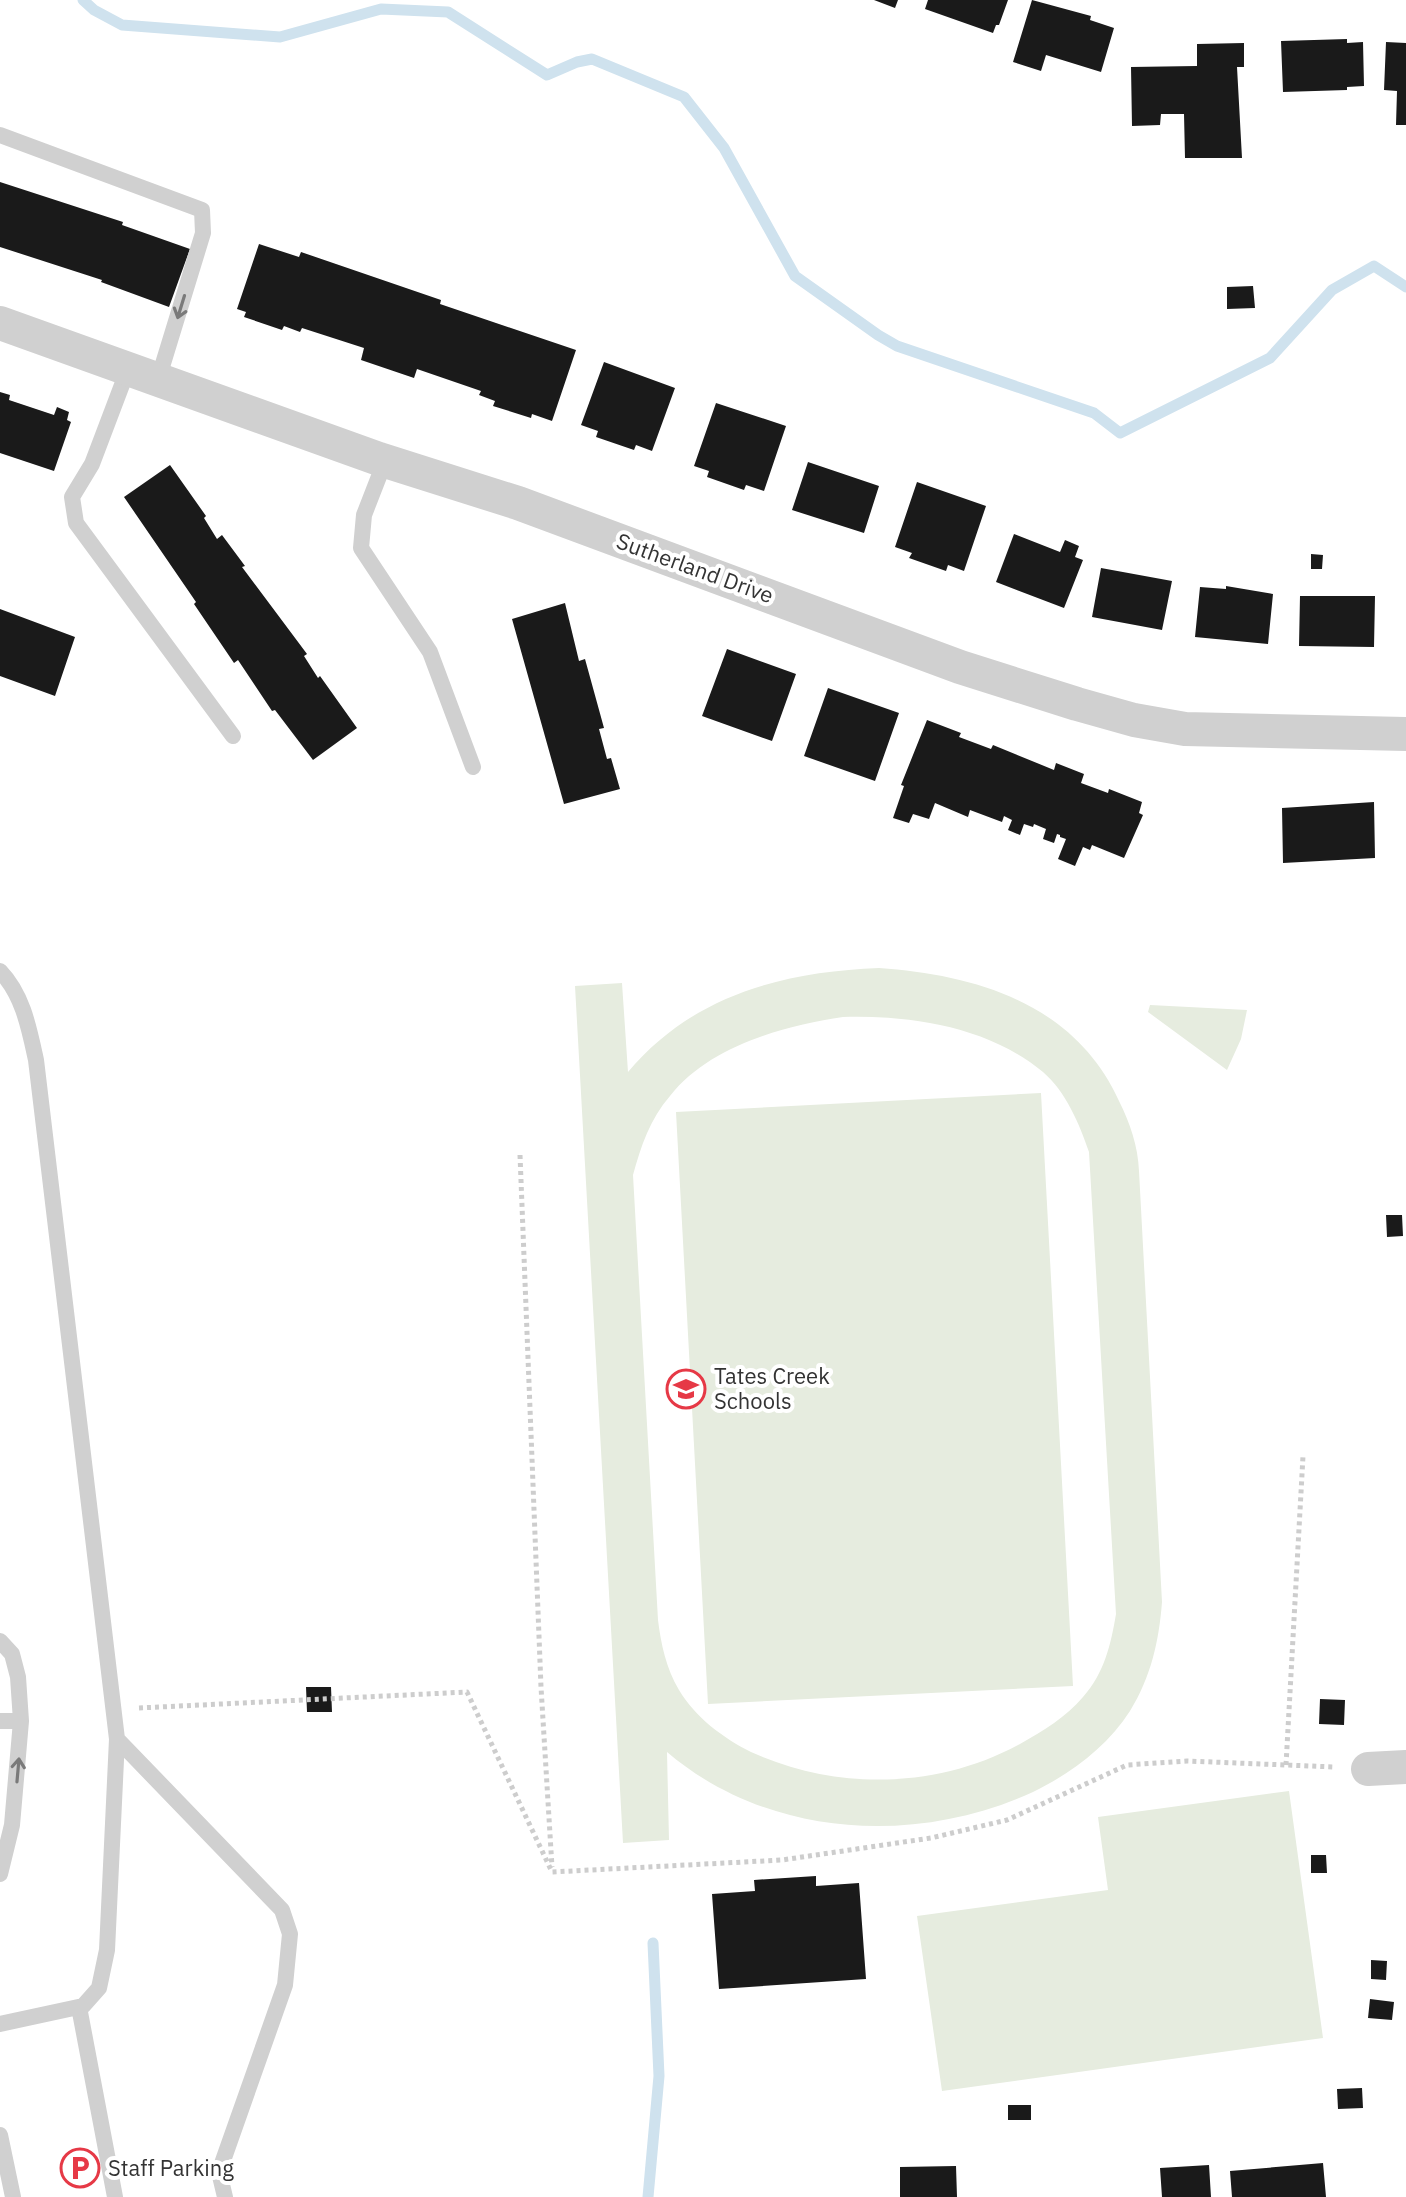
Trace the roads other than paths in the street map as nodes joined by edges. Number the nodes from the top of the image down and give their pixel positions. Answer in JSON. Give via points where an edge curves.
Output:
{"nodes":[{"id":1,"x":0,"y":135,"type":"edge"},
{"id":2,"x":0,"y":323,"type":"edge"},
{"id":3,"x":143,"y":375,"type":"junction"},
{"id":4,"x":385,"y":461,"type":"junction"},
{"id":5,"x":1406,"y":734,"type":"edge"},
{"id":6,"x":233,"y":736,"type":"dead end"},
{"id":7,"x":473,"y":767,"type":"dead end"},
{"id":8,"x":0,"y":971,"type":"edge"},
{"id":9,"x":0,"y":1641,"type":"edge"},
{"id":10,"x":0,"y":1721,"type":"edge"},
{"id":11,"x":21,"y":1721,"type":"junction"},
{"id":12,"x":117,"y":1739,"type":"junction"},
{"id":13,"x":1406,"y":1767,"type":"edge"},
{"id":14,"x":1368,"y":1769,"type":"road end"},
{"id":15,"x":0,"y":1874,"type":"edge"},
{"id":16,"x":79,"y":2007,"type":"junction"},
{"id":17,"x":0,"y":2024,"type":"edge"},
{"id":18,"x":0,"y":2135,"type":"edge"},
{"id":19,"x":13,"y":2197,"type":"edge"},
{"id":20,"x":115,"y":2197,"type":"edge"},
{"id":21,"x":225,"y":2197,"type":"edge"}],
"edges":[{"from":1,"to":3,"type":"lane","one_way":true,"via":[[202,210],[203,233]]},
{"from":2,"to":3,"type":"street","name":"Sutherland Drive"},
{"from":3,"to":4,"type":"street","name":"Sutherland Drive"},
{"from":3,"to":6,"type":"lane","via":[[72,497],[76,523]]},
{"from":4,"to":5,"type":"street","name":"Sutherland Drive","via":[[518,503],[960,667],[1134,720],[1185,729]]},
{"from":4,"to":7,"type":"lane","via":[[364,515],[361,548],[430,652]]},
{"from":8,"to":12,"type":"lane","via":[[26,1015],[36,1060]]},
{"from":9,"to":11,"type":"lane","via":[[12,1654]]},
{"from":10,"to":11,"type":"lane"},
{"from":15,"to":11,"type":"lane","one_way":true,"via":[[12,1825]]},
{"from":12,"to":16,"type":"lane","via":[[107,1950],[99,1988]]},
{"from":12,"to":21,"type":"lane","via":[[282,1910],[290,1934],[285,1985],[219,2172]]},
{"from":13,"to":14,"type":"street"},
{"from":16,"to":17,"type":"lane"},
{"from":16,"to":20,"type":"lane"},
{"from":18,"to":19,"type":"lane"}]}
